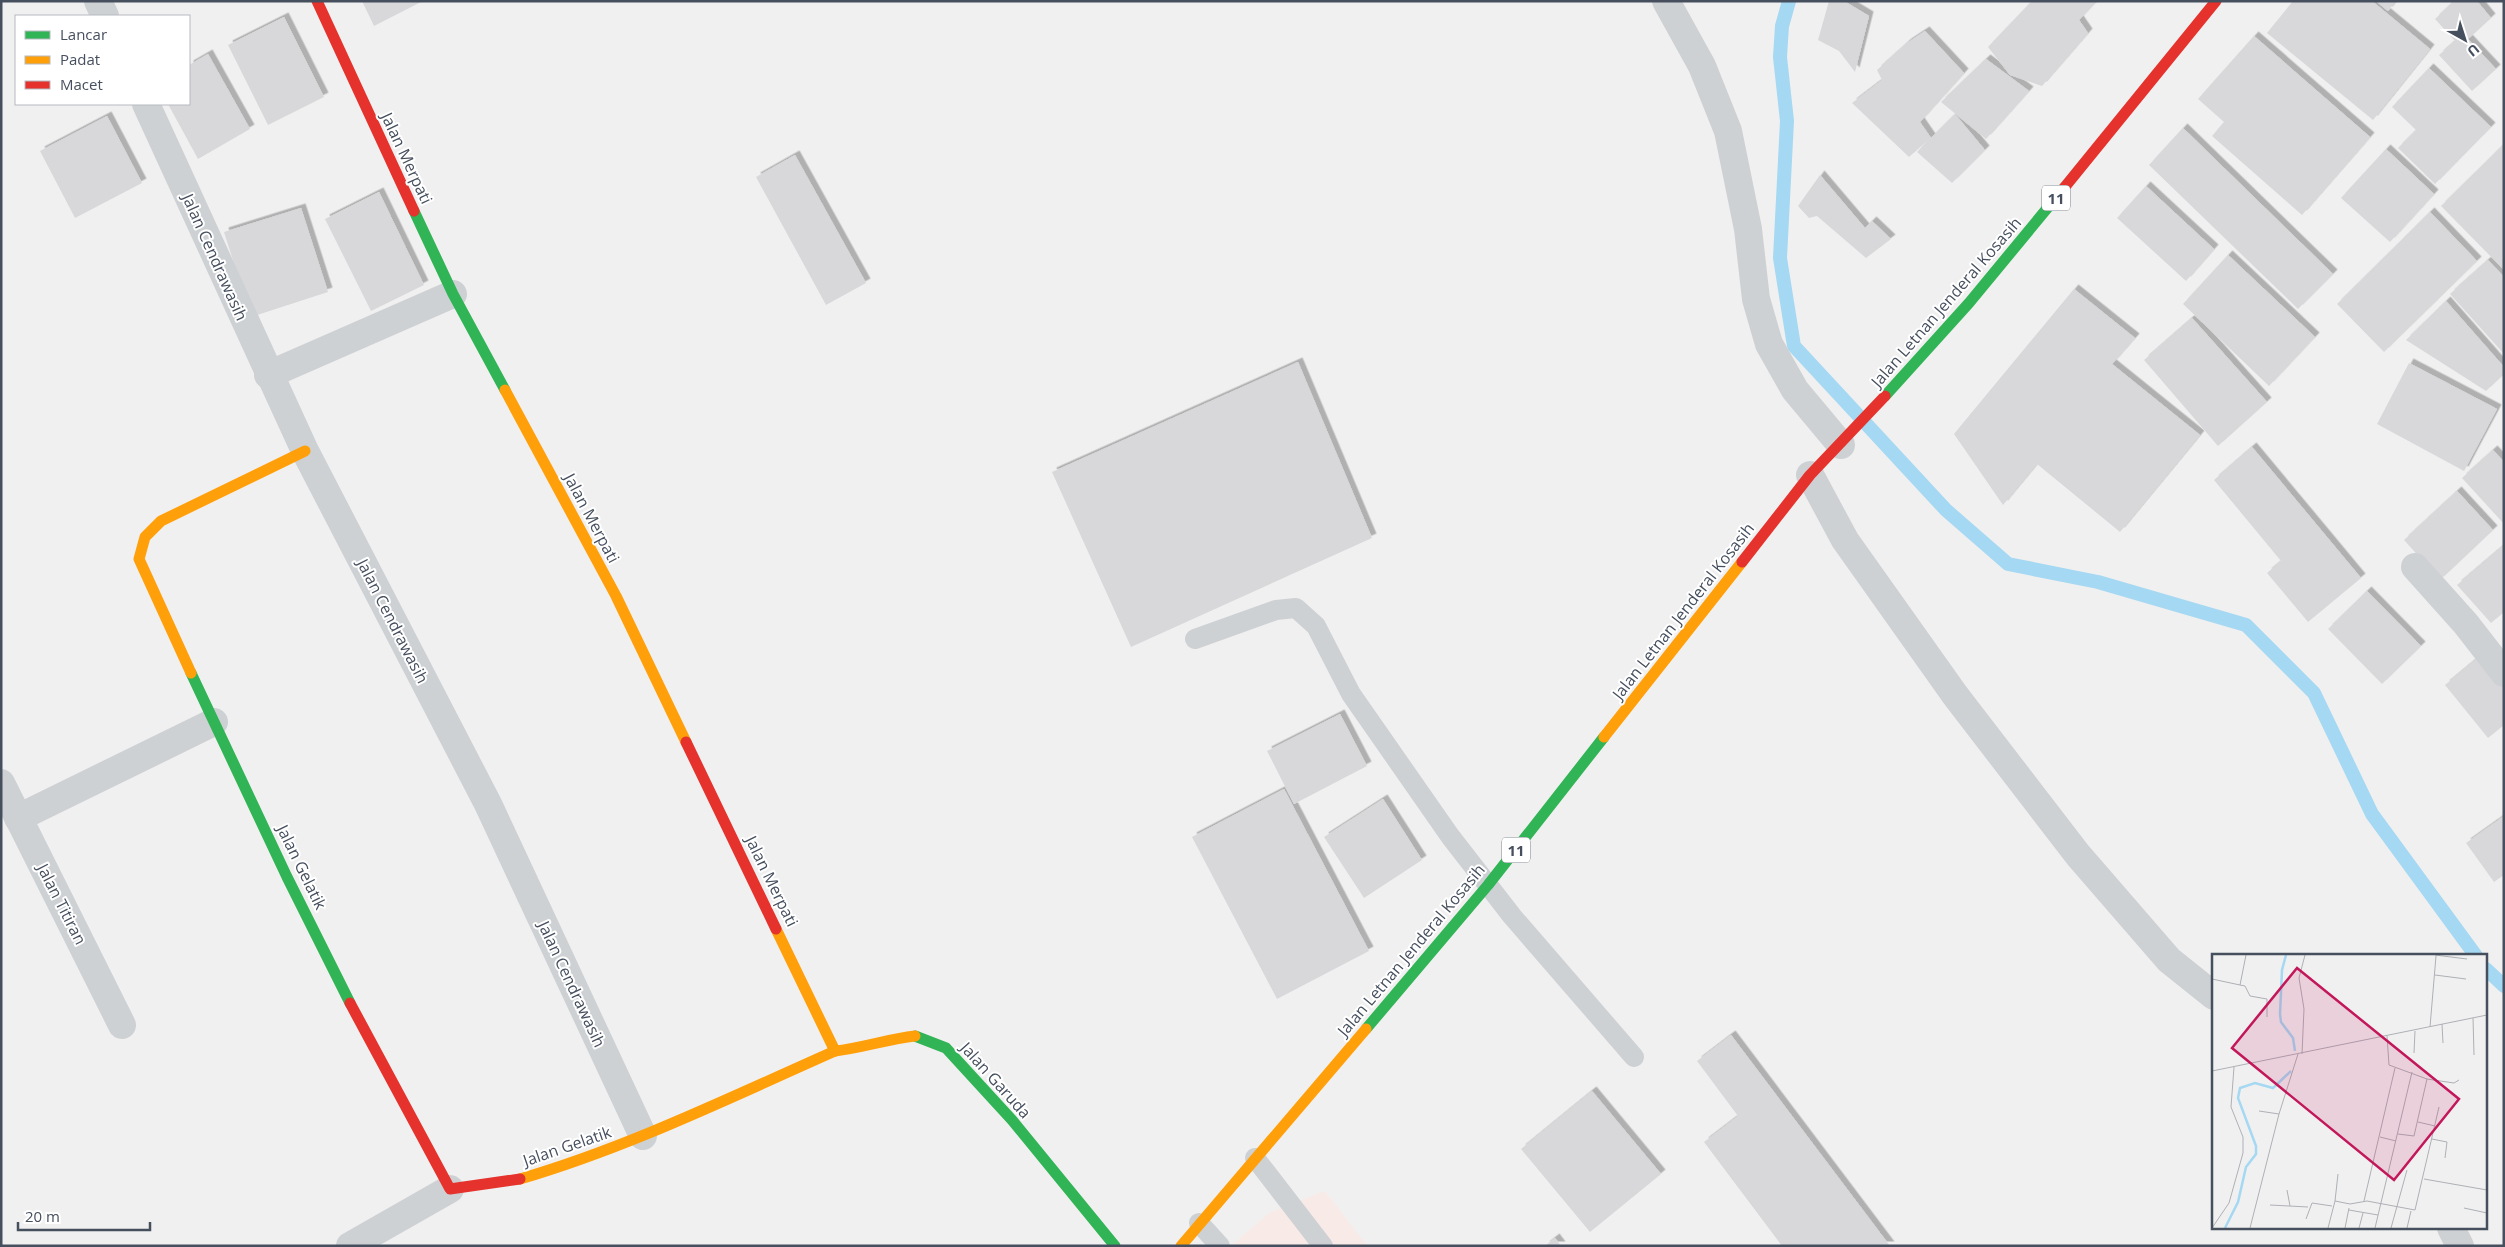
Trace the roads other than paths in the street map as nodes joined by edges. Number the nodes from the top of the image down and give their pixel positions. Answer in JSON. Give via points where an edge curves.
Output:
{"nodes":[{"id":1,"x":98,"y":1,"type":"edge"},
{"id":2,"x":317,"y":1,"type":"edge"},
{"id":3,"x":1666,"y":1,"type":"edge"},
{"id":4,"x":2216,"y":1,"type":"edge"},
{"id":5,"x":105,"y":15,"type":"edge"},
{"id":6,"x":146,"y":105,"type":"edge"},
{"id":7,"x":453,"y":294,"type":"junction"},
{"id":8,"x":268,"y":375,"type":"junction"},
{"id":9,"x":1850,"y":435,"type":"junction"},
{"id":10,"x":304,"y":451,"type":"junction"},
{"id":11,"x":1810,"y":475,"type":"junction"},
{"id":12,"x":2414,"y":567,"type":"dead end"},
{"id":13,"x":1195,"y":639,"type":"dead end"},
{"id":14,"x":2504,"y":673,"type":"edge"},
{"id":15,"x":214,"y":722,"type":"junction"},
{"id":16,"x":1,"y":783,"type":"edge"},
{"id":17,"x":18,"y":818,"type":"junction"},
{"id":18,"x":1488,"y":885,"type":"junction"},
{"id":19,"x":2212,"y":994,"type":"edge"},
{"id":20,"x":122,"y":1025,"type":"dead end"},
{"id":21,"x":835,"y":1051,"type":"junction"},
{"id":22,"x":1634,"y":1057,"type":"dead end"},
{"id":23,"x":643,"y":1136,"type":"junction"},
{"id":24,"x":1256,"y":1158,"type":"junction"},
{"id":25,"x":450,"y":1189,"type":"junction"},
{"id":26,"x":1199,"y":1223,"type":"junction"},
{"id":27,"x":2451,"y":1230,"type":"edge"},
{"id":28,"x":350,"y":1246,"type":"edge"},
{"id":29,"x":1115,"y":1246,"type":"edge"},
{"id":30,"x":1181,"y":1246,"type":"edge"},
{"id":31,"x":1220,"y":1246,"type":"edge"},
{"id":32,"x":1323,"y":1246,"type":"edge"},
{"id":33,"x":2460,"y":1246,"type":"edge"}],
"edges":[{"from":1,"to":5,"type":"street"},
{"from":2,"to":7,"type":"main road","name":"Jalan Merpati"},
{"from":3,"to":9,"type":"street","via":[[1702,66],[1728,131],[1748,229],[1756,299],[1770,344],[1795,390]]},
{"from":4,"to":9,"type":"main road","name":"Jalan Letnan Jenderal Kosasih","number":"11","via":[[2026,236]]},
{"from":6,"to":8,"type":"street","name":"Jalan Cendrawasih"},
{"from":7,"to":8,"type":"street"},
{"from":7,"to":21,"type":"main road","name":"Jalan Merpati","via":[[616,596]]},
{"from":8,"to":10,"type":"street","name":"Jalan Cendrawasih"},
{"from":9,"to":11,"type":"main road","name":"Jalan Letnan Jenderal Kosasih","number":"11"},
{"from":10,"to":15,"type":"main road","name":"Jalan Gelatik","via":[[161,521],[144,536],[139,547],[139,559]]},
{"from":10,"to":23,"type":"street","name":"Jalan Cendrawasih","via":[[488,804]]},
{"from":11,"to":18,"type":"main road","name":"Jalan Letnan Jenderal Kosasih","number":"11"},
{"from":11,"to":19,"type":"street","via":[[1845,540],[1955,695],[2078,855],[2169,960]]},
{"from":12,"to":14,"type":"street","via":[[2466,624]]},
{"from":13,"to":18,"type":"lane","via":[[1276,610],[1296,608],[1306,614],[1316,626],[1351,694]]},
{"from":15,"to":17,"type":"street"},
{"from":15,"to":25,"type":"main road","name":"Jalan Gelatik","via":[[354,1013]]},
{"from":16,"to":17,"type":"street","name":"Jalan Titiran"},
{"from":17,"to":20,"type":"street","name":"Jalan Titiran"},
{"from":18,"to":22,"type":"lane"},
{"from":18,"to":24,"type":"main road","name":"Jalan Letnan Jenderal Kosasih","number":"11"},
{"from":21,"to":23,"type":"main road","name":"Jalan Garuda"},
{"from":21,"to":29,"type":"main road","name":"Jalan Garuda","via":[[919,1036],[946,1048],[1012,1120]]},
{"from":23,"to":25,"type":"main road","name":"Jalan Gelatik","via":[[513,1181]]},
{"from":24,"to":26,"type":"main road","name":"Jalan Letnan Jenderal Kosasih","number":"11"},
{"from":24,"to":32,"type":"lane"},
{"from":25,"to":28,"type":"street"},
{"from":26,"to":30,"type":"main road","name":"Jalan Letnan Jenderal Kosasih","number":"11"},
{"from":26,"to":31,"type":"lane"},
{"from":27,"to":33,"type":"street"}]}
